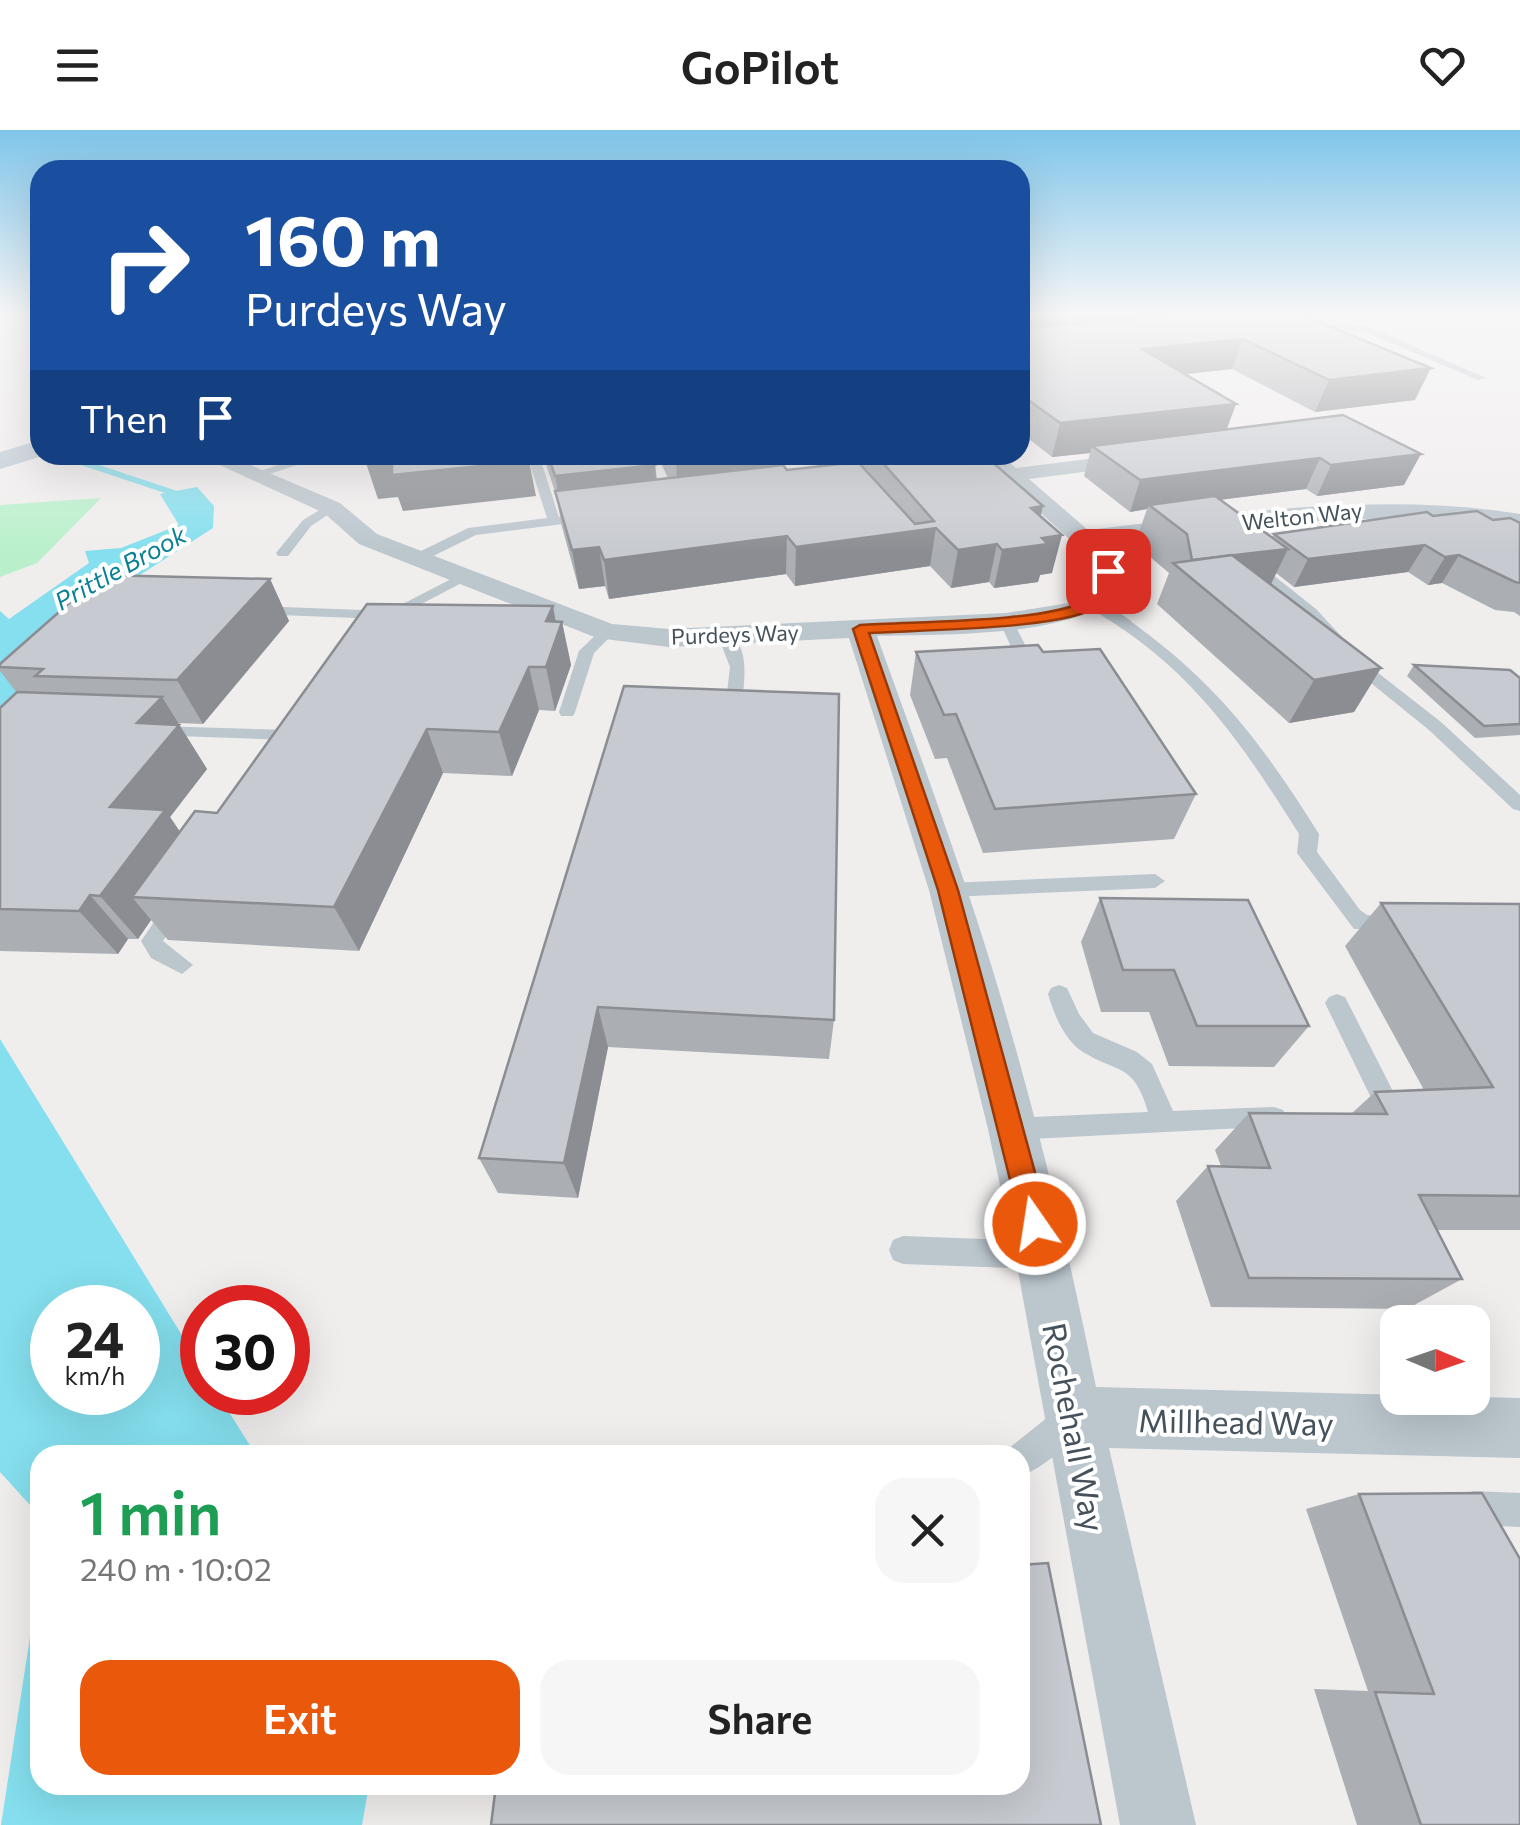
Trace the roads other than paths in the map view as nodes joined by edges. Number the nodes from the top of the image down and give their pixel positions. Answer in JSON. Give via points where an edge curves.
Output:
{"nodes":[{"id":1,"x":30,"y":452,"type":"edge"},
{"id":2,"x":1162,"y":455,"type":"edge"},
{"id":3,"x":0,"y":461,"type":"edge"},
{"id":4,"x":234,"y":465,"type":"edge"},
{"id":5,"x":286,"y":465,"type":"edge"},
{"id":6,"x":536,"y":465,"type":"edge"},
{"id":7,"x":822,"y":465,"type":"edge"},
{"id":8,"x":1000,"y":465,"type":"edge"},
{"id":9,"x":257,"y":474,"type":"junction"},
{"id":10,"x":1011,"y":475,"type":"junction"},
{"id":11,"x":840,"y":486,"type":"junction"},
{"id":12,"x":823,"y":488,"type":"edge"},
{"id":13,"x":858,"y":489,"type":"edge"},
{"id":14,"x":332,"y":508,"type":"junction"},
{"id":15,"x":613,"y":514,"type":"edge"},
{"id":16,"x":1520,"y":521,"type":"edge"},
{"id":17,"x":554,"y":522,"type":"junction"},
{"id":18,"x":1084,"y":538,"type":"junction"},
{"id":19,"x":1233,"y":551,"type":"edge"},
{"id":20,"x":283,"y":552,"type":"dead end"},
{"id":21,"x":416,"y":560,"type":"junction"},
{"id":22,"x":464,"y":578,"type":"junction"},
{"id":23,"x":1092,"y":604,"type":"junction"},
{"id":24,"x":247,"y":610,"type":"edge"},
{"id":25,"x":391,"y":616,"type":"junction"},
{"id":26,"x":1006,"y":621,"type":"junction"},
{"id":27,"x":860,"y":629,"type":"junction"},
{"id":28,"x":367,"y":630,"type":"edge"},
{"id":29,"x":607,"y":632,"type":"junction"},
{"id":30,"x":726,"y":636,"type":"junction"},
{"id":31,"x":1018,"y":678,"type":"edge"},
{"id":32,"x":733,"y":710,"type":"edge"},
{"id":33,"x":567,"y":712,"type":"dead end"},
{"id":34,"x":143,"y":730,"type":"edge"},
{"id":35,"x":291,"y":735,"type":"edge"},
{"id":36,"x":1520,"y":805,"type":"edge"},
{"id":37,"x":1155,"y":881,"type":"dead end"},
{"id":38,"x":948,"y":890,"type":"junction"},
{"id":39,"x":184,"y":894,"type":"edge"},
{"id":40,"x":1409,"y":909,"type":"edge"},
{"id":41,"x":182,"y":965,"type":"dead end"},
{"id":42,"x":1059,"y":994,"type":"dead end"},
{"id":43,"x":1337,"y":1002,"type":"dead end"},
{"id":44,"x":1353,"y":1115,"type":"edge"},
{"id":45,"x":1296,"y":1117,"type":"edge"},
{"id":46,"x":1164,"y":1123,"type":"junction"},
{"id":47,"x":1012,"y":1129,"type":"junction"},
{"id":48,"x":904,"y":1250,"type":"dead end"},
{"id":49,"x":1042,"y":1255,"type":"junction"},
{"id":50,"x":1072,"y":1418,"type":"junction"},
{"id":51,"x":1520,"y":1428,"type":"edge"},
{"id":52,"x":1030,"y":1453,"type":"edge"},
{"id":53,"x":1474,"y":1508,"type":"edge"},
{"id":54,"x":1520,"y":1510,"type":"edge"},
{"id":55,"x":1158,"y":1825,"type":"edge"}],
"edges":[{"from":1,"to":3,"type":"street"},
{"from":2,"to":10,"type":"street"},
{"from":4,"to":9,"type":"street","name":"Purdeys Way"},
{"from":5,"to":9,"type":"lane"},
{"from":6,"to":17,"type":"lane"},
{"from":7,"to":11,"type":"lane"},
{"from":8,"to":10,"type":"street"},
{"from":9,"to":14,"type":"street","name":"Purdeys Way"},
{"from":10,"to":18,"type":"street"},
{"from":11,"to":12,"type":"lane"},
{"from":11,"to":13,"type":"lane"},
{"from":14,"to":20,"type":"lane","via":[[307,523]]},
{"from":14,"to":21,"type":"street","name":"Purdeys Way","via":[[368,539]]},
{"from":15,"to":17,"type":"lane"},
{"from":16,"to":18,"type":"street","name":"Welton Way","via":[[1464,509],[1377,509],[1210,532]]},
{"from":17,"to":21,"type":"lane","via":[[473,531]]},
{"from":18,"to":23,"type":"street","via":[[1108,571],[1106,587]]},
{"from":19,"to":36,"type":"lane","via":[[1312,612],[1362,668]]},
{"from":21,"to":22,"type":"street","name":"Purdeys Way"},
{"from":22,"to":25,"type":"lane"},
{"from":22,"to":29,"type":"street","name":"Purdeys Way"},
{"from":23,"to":26,"type":"street","name":"Purdeys Way"},
{"from":23,"to":40,"type":"lane","via":[[1153,646],[1238,726],[1309,834],[1307,853],[1353,915],[1376,926],[1393,924]]},
{"from":24,"to":25,"type":"lane"},
{"from":25,"to":28,"type":"lane"},
{"from":26,"to":27,"type":"street","name":"Purdeys Way"},
{"from":26,"to":31,"type":"lane","via":[[1034,677]]},
{"from":27,"to":30,"type":"street","name":"Purdeys Way"},
{"from":27,"to":38,"type":"street","name":"Rochehall Way"},
{"from":29,"to":30,"type":"street","name":"Purdeys Way"},
{"from":29,"to":33,"type":"lane","via":[[587,651]]},
{"from":30,"to":32,"type":"lane","via":[[738,667]]},
{"from":34,"to":35,"type":"lane"},
{"from":37,"to":38,"type":"lane"},
{"from":38,"to":47,"type":"street","name":"Rochehall Way"},
{"from":39,"to":41,"type":"lane","via":[[152,942]]},
{"from":42,"to":46,"type":"lane","via":[[1079,1036],[1144,1072]]},
{"from":43,"to":44,"type":"lane","via":[[1391,1113]]},
{"from":45,"to":46,"type":"lane"},
{"from":46,"to":47,"type":"lane"},
{"from":47,"to":49,"type":"street","name":"Rochehall Way"},
{"from":48,"to":49,"type":"lane"},
{"from":49,"to":50,"type":"street","name":"Rochehall Way"},
{"from":50,"to":51,"type":"street","name":"Millhead Way"},
{"from":50,"to":52,"type":"lane"},
{"from":50,"to":55,"type":"street","name":"Rochehall Way"},
{"from":53,"to":54,"type":"lane"}]}
